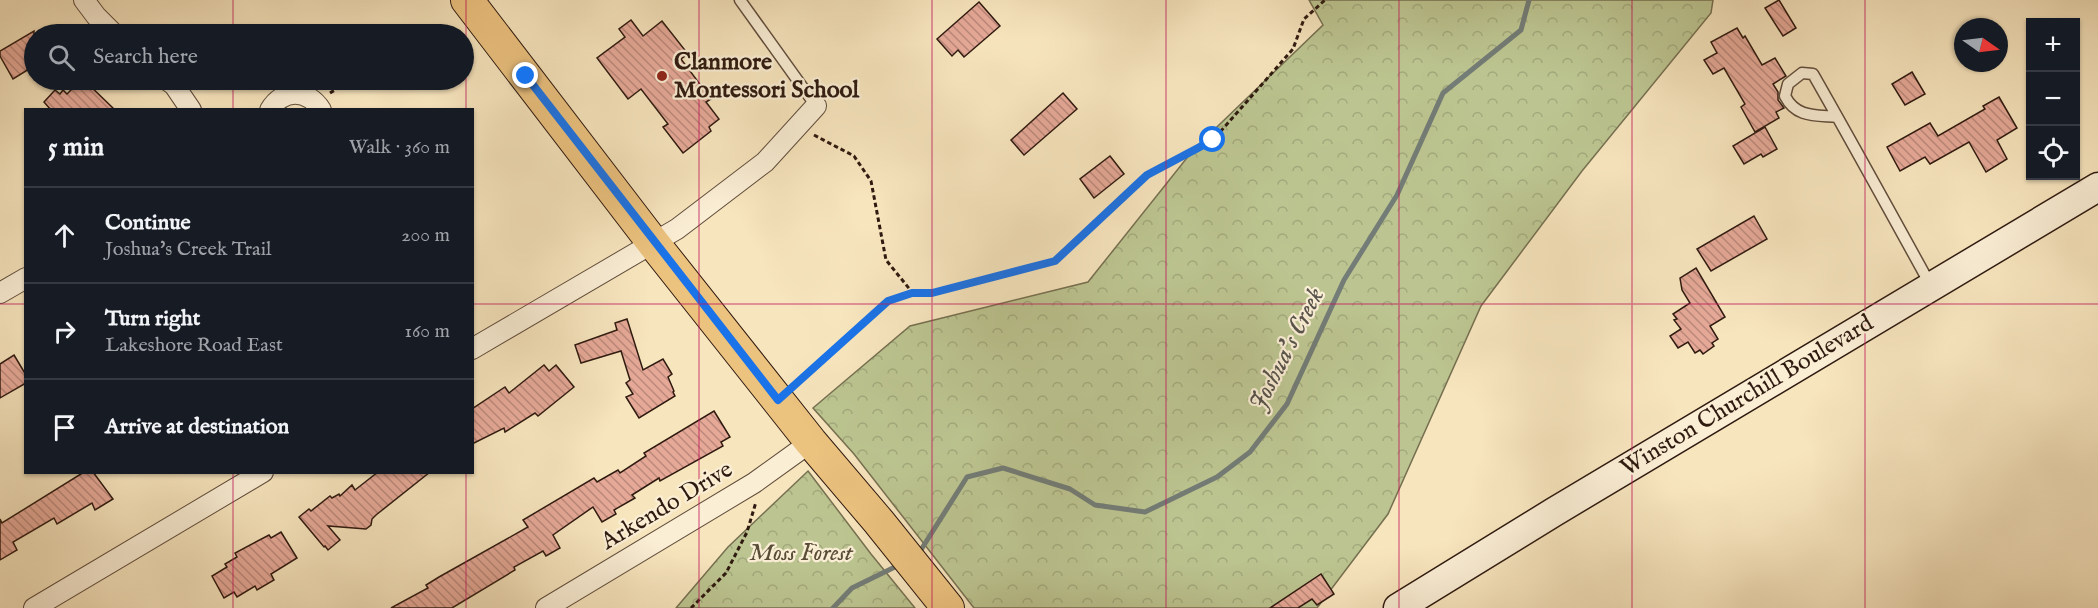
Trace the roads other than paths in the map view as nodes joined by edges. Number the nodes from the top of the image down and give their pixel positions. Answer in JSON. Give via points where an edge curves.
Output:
{"nodes":[{"id":1,"x":84,"y":0,"type":"edge"},
{"id":2,"x":467,"y":0,"type":"edge"},
{"id":3,"x":740,"y":0,"type":"edge"},
{"id":4,"x":104,"y":24,"type":"edge"},
{"id":5,"x":177,"y":90,"type":"edge"},
{"id":6,"x":323,"y":103,"type":"edge"},
{"id":7,"x":816,"y":106,"type":"joint"},
{"id":8,"x":190,"y":108,"type":"edge"},
{"id":9,"x":272,"y":108,"type":"edge"},
{"id":10,"x":1838,"y":117,"type":"junction"},
{"id":11,"x":2098,"y":187,"type":"edge"},
{"id":12,"x":654,"y":244,"type":"junction"},
{"id":13,"x":24,"y":279,"type":"edge"},
{"id":14,"x":1931,"y":286,"type":"junction"},
{"id":15,"x":0,"y":293,"type":"edge"},
{"id":16,"x":474,"y":348,"type":"edge"},
{"id":17,"x":811,"y":442,"type":"junction"},
{"id":18,"x":260,"y":474,"type":"edge"},
{"id":19,"x":939,"y":597,"type":"edge"},
{"id":20,"x":34,"y":608,"type":"edge"},
{"id":21,"x":546,"y":608,"type":"edge"},
{"id":22,"x":1398,"y":608,"type":"edge"}],
"edges":[{"from":1,"to":4,"type":"street"},
{"from":2,"to":12,"type":"main road"},
{"from":3,"to":7,"type":"lane"},
{"from":5,"to":8,"type":"street"},
{"from":6,"to":9,"type":"street","via":[[298,93],[281,97]]},
{"from":7,"to":12,"type":"street","via":[[765,162]]},
{"from":10,"to":10,"type":"lane","via":[[1813,74],[1802,73],[1788,84],[1785,96],[1799,113]]},
{"from":10,"to":14,"type":"lane"},
{"from":11,"to":14,"type":"main road","name":"Winston Churchill Boulevard"},
{"from":12,"to":16,"type":"street"},
{"from":12,"to":17,"type":"main road"},
{"from":13,"to":15,"type":"street"},
{"from":14,"to":22,"type":"main road","name":"Winston Churchill Boulevard"},
{"from":17,"to":19,"type":"main road"},
{"from":17,"to":21,"type":"street","name":"Arkendo Drive","via":[[754,483]]},
{"from":18,"to":20,"type":"street"}]}
